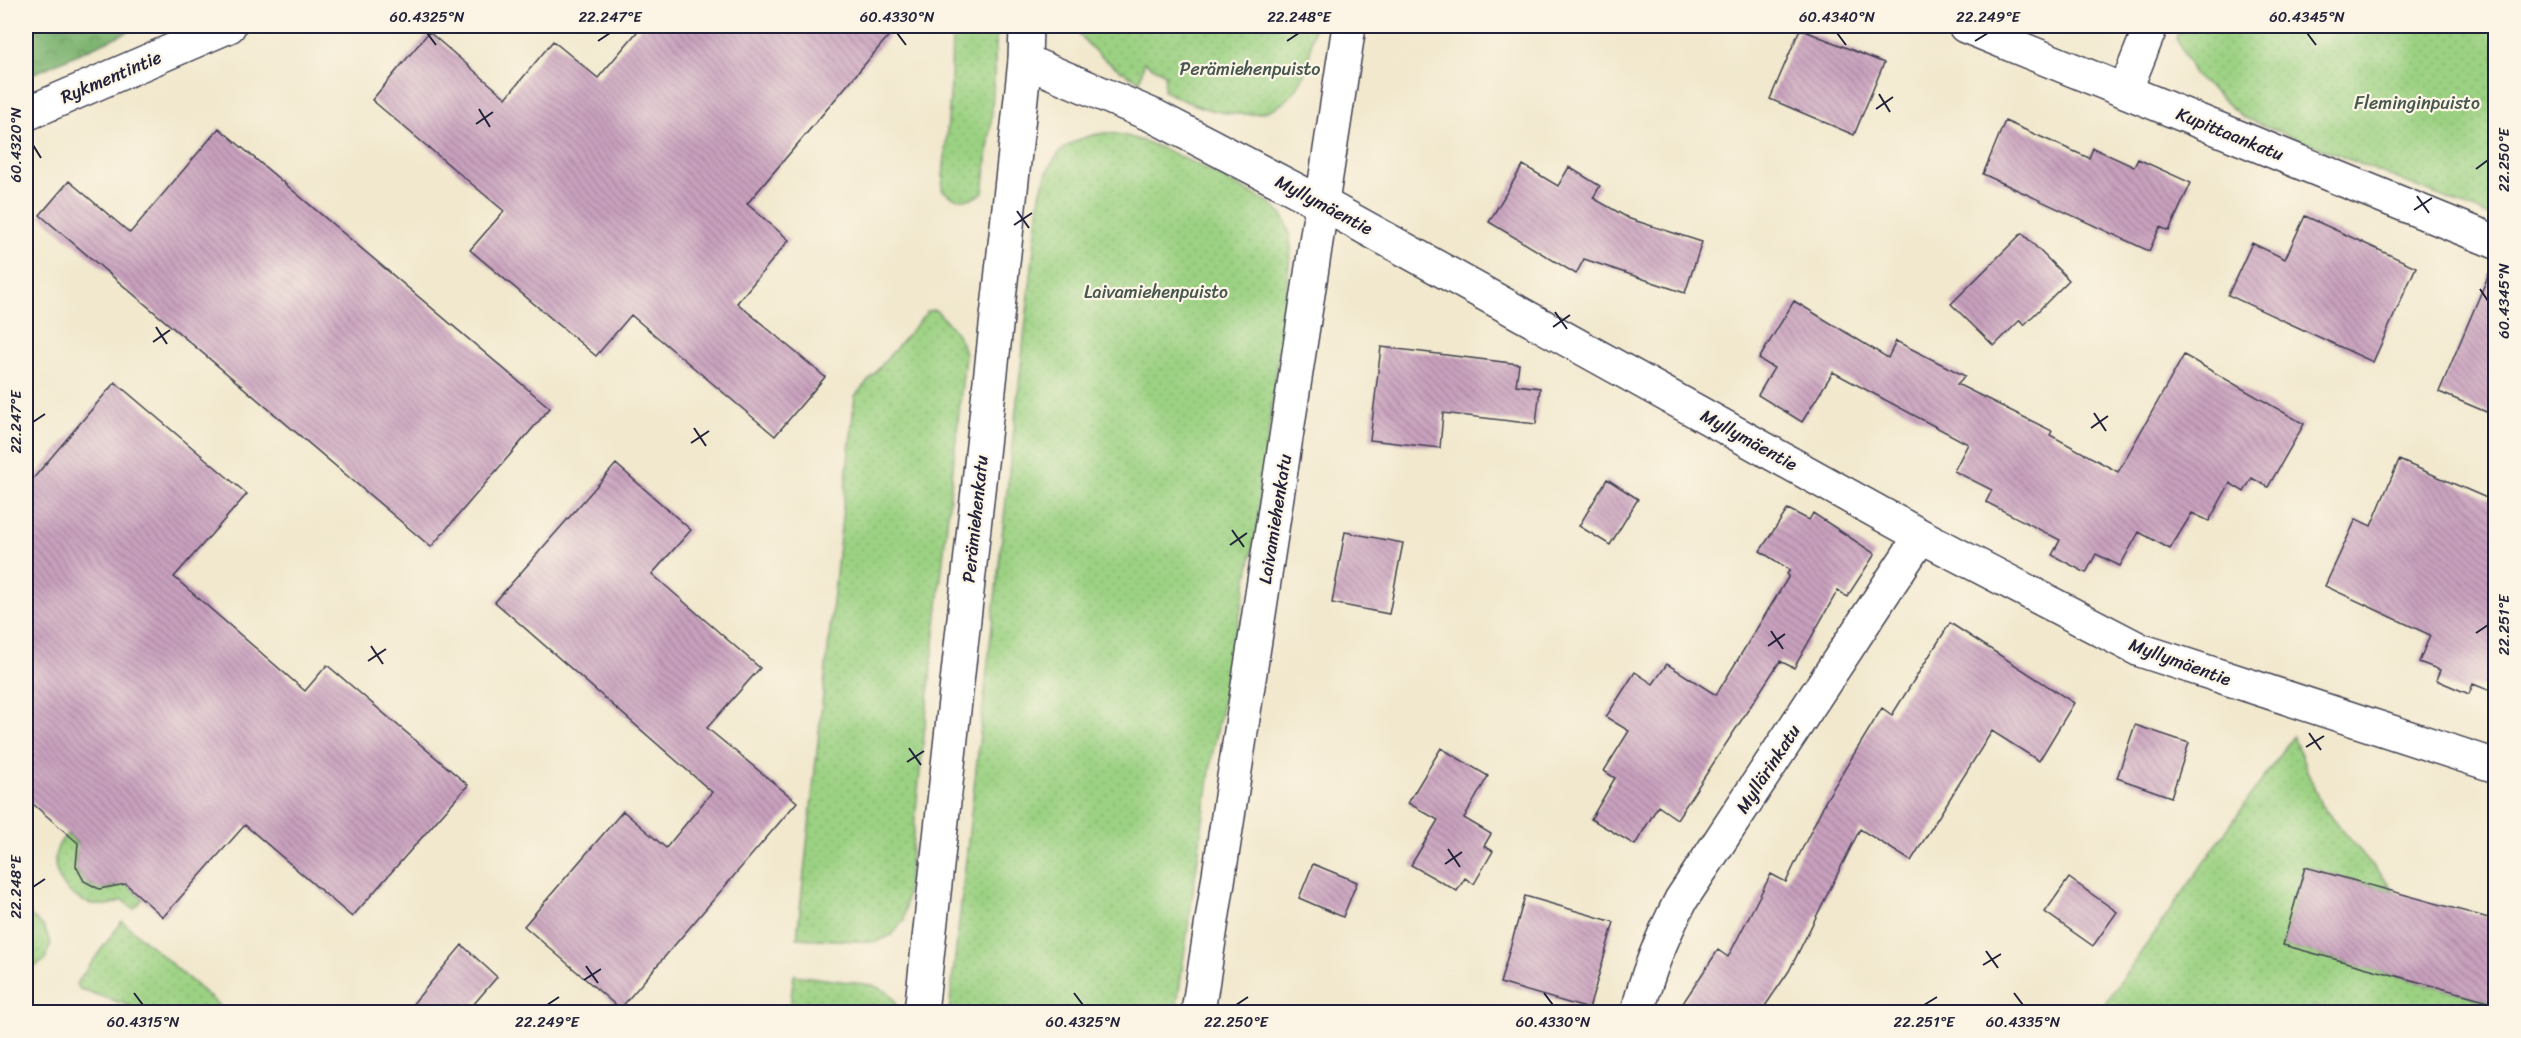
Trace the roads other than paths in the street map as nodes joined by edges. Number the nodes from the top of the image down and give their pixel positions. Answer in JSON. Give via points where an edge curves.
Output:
{"nodes":[{"id":1,"x":230,"y":26,"type":"edge"},
{"id":2,"x":1026,"y":26,"type":"edge"},
{"id":3,"x":1349,"y":26,"type":"edge"},
{"id":4,"x":1965,"y":26,"type":"edge"},
{"id":5,"x":2151,"y":26,"type":"edge"},
{"id":6,"x":1025,"y":61,"type":"junction"},
{"id":7,"x":2125,"y":91,"type":"junction"},
{"id":8,"x":26,"y":114,"type":"edge"},
{"id":9,"x":1321,"y":203,"type":"junction"},
{"id":10,"x":2496,"y":242,"type":"edge"},
{"id":11,"x":1921,"y":536,"type":"junction"},
{"id":12,"x":2496,"y":766,"type":"edge"},
{"id":13,"x":921,"y":1012,"type":"edge"},
{"id":14,"x":1198,"y":1012,"type":"edge"},
{"id":15,"x":1638,"y":1012,"type":"edge"}],
"edges":[{"from":1,"to":8,"type":"street","name":"Rykmentintie"},
{"from":2,"to":6,"type":"street","name":"Perämiehenkatu"},
{"from":3,"to":9,"type":"street","name":"Laivamiehenkatu"},
{"from":4,"to":7,"type":"street","name":"Kupittaankatu"},
{"from":5,"to":7,"type":"street"},
{"from":6,"to":9,"type":"street","name":"Myllymäentie","via":[[1154,116]]},
{"from":6,"to":13,"type":"street","name":"Perämiehenkatu"},
{"from":7,"to":10,"type":"street","name":"Kupittaankatu"},
{"from":9,"to":11,"type":"street","name":"Myllymäentie"},
{"from":9,"to":14,"type":"street","name":"Laivamiehenkatu"},
{"from":11,"to":12,"type":"street","name":"Myllymäentie","via":[[2140,650]]},
{"from":11,"to":15,"type":"street","name":"Myllärinkatu","via":[[1681,900],[1660,942]]}]}
